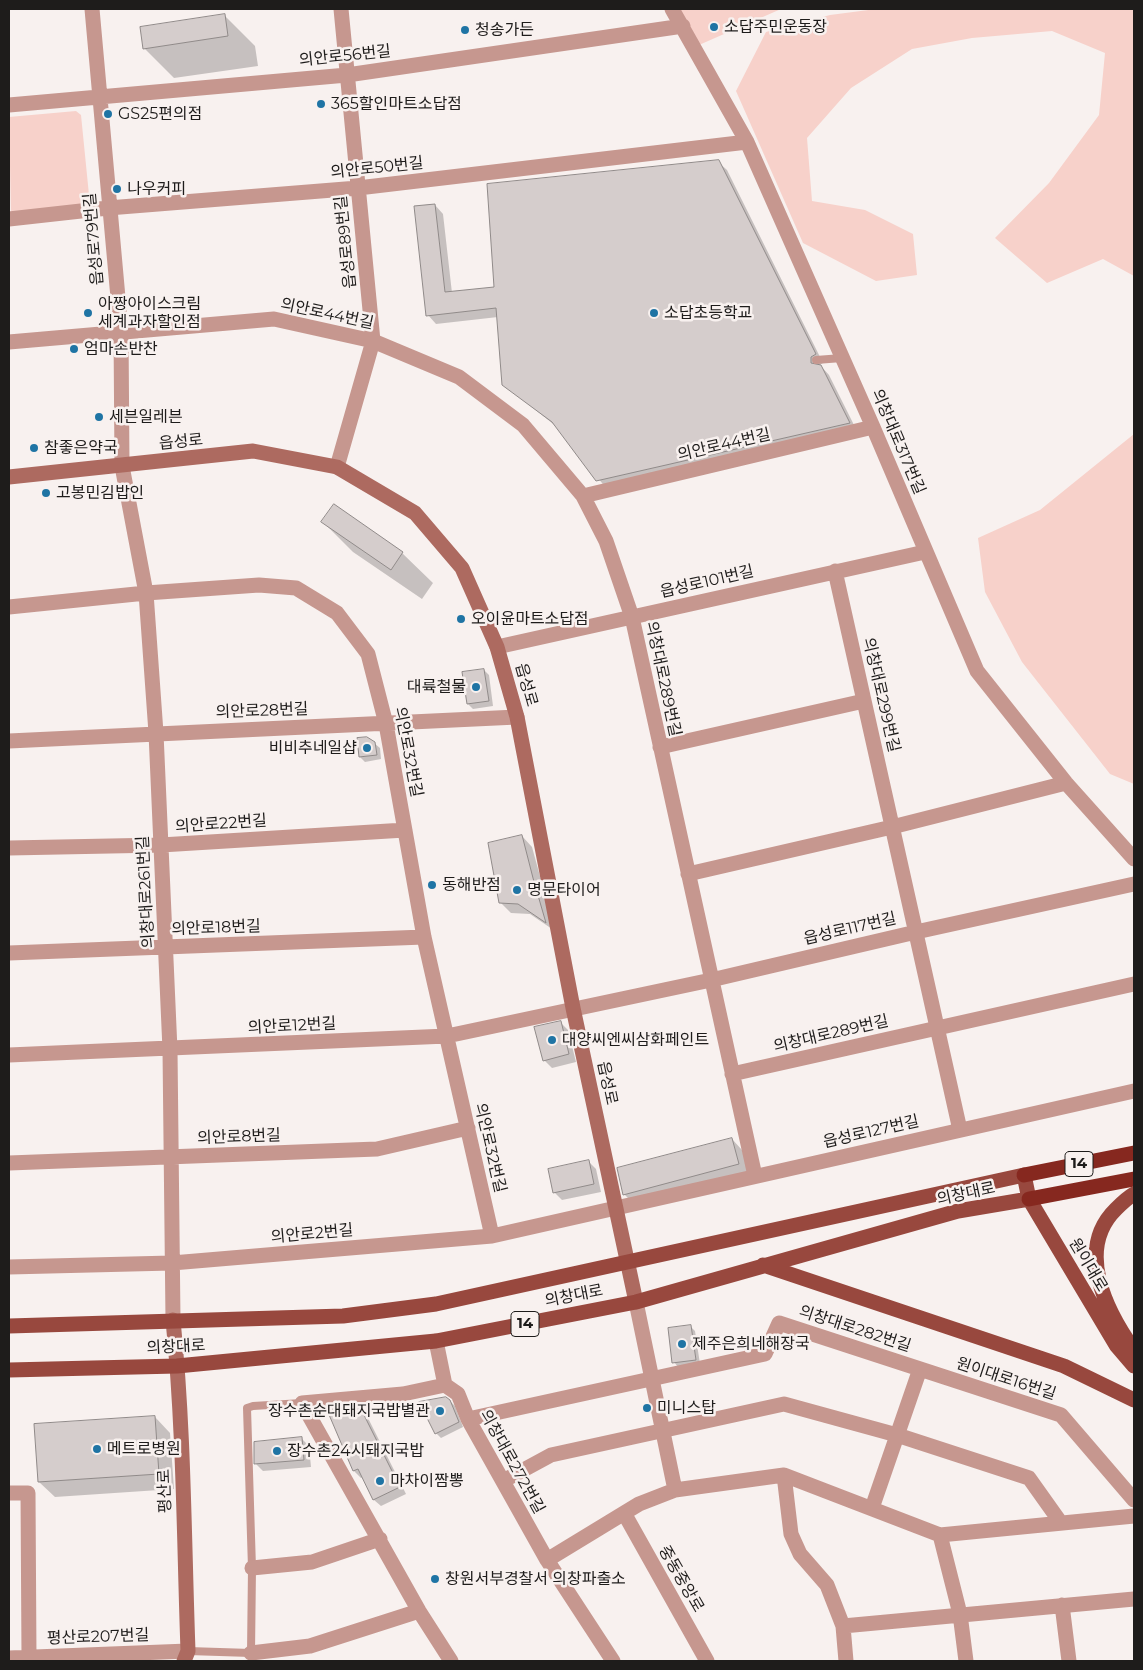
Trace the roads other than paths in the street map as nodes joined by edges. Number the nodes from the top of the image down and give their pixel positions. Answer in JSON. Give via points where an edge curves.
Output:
{"nodes":[{"id":1,"x":92,"y":9,"type":"edge"},
{"id":2,"x":341,"y":9,"type":"edge"},
{"id":3,"x":672,"y":9,"type":"edge"},
{"id":4,"x":683,"y":26,"type":"junction"},
{"id":5,"x":347,"y":75,"type":"junction"},
{"id":6,"x":100,"y":96,"type":"junction"},
{"id":7,"x":9,"y":105,"type":"edge"},
{"id":8,"x":747,"y":142,"type":"junction"},
{"id":9,"x":358,"y":188,"type":"junction"},
{"id":10,"x":108,"y":208,"type":"junction"},
{"id":11,"x":9,"y":219,"type":"edge"},
{"id":12,"x":120,"y":331,"type":"junction"},
{"id":13,"x":9,"y":342,"type":"edge"},
{"id":14,"x":373,"y":342,"type":"junction"},
{"id":15,"x":842,"y":358,"type":"junction"},
{"id":16,"x":816,"y":360,"type":"dead end"},
{"id":17,"x":873,"y":428,"type":"junction"},
{"id":18,"x":122,"y":466,"type":"junction"},
{"id":19,"x":337,"y":467,"type":"junction"},
{"id":20,"x":9,"y":477,"type":"edge"},
{"id":21,"x":583,"y":496,"type":"junction"},
{"id":22,"x":925,"y":552,"type":"junction"},
{"id":23,"x":835,"y":571,"type":"junction"},
{"id":24,"x":146,"y":593,"type":"junction"},
{"id":25,"x":9,"y":608,"type":"edge"},
{"id":26,"x":632,"y":617,"type":"junction"},
{"id":27,"x":497,"y":648,"type":"junction"},
{"id":28,"x":864,"y":701,"type":"junction"},
{"id":29,"x":517,"y":717,"type":"junction"},
{"id":30,"x":386,"y":724,"type":"junction"},
{"id":31,"x":156,"y":733,"type":"junction"},
{"id":32,"x":9,"y":741,"type":"edge"},
{"id":33,"x":660,"y":748,"type":"junction"},
{"id":34,"x":1066,"y":783,"type":"junction"},
{"id":35,"x":892,"y":827,"type":"junction"},
{"id":36,"x":405,"y":830,"type":"junction"},
{"id":37,"x":161,"y":845,"type":"junction"},
{"id":38,"x":9,"y":848,"type":"edge"},
{"id":39,"x":1134,"y":859,"type":"edge"},
{"id":40,"x":688,"y":874,"type":"junction"},
{"id":41,"x":1134,"y":884,"type":"edge"},
{"id":42,"x":916,"y":932,"type":"junction"},
{"id":43,"x":424,"y":937,"type":"junction"},
{"id":44,"x":166,"y":947,"type":"junction"},
{"id":45,"x":9,"y":952,"type":"edge"},
{"id":46,"x":712,"y":980,"type":"junction"},
{"id":47,"x":1134,"y":984,"type":"edge"},
{"id":48,"x":573,"y":1008,"type":"junction"},
{"id":49,"x":937,"y":1028,"type":"junction"},
{"id":50,"x":447,"y":1036,"type":"junction"},
{"id":51,"x":170,"y":1050,"type":"junction"},
{"id":52,"x":9,"y":1055,"type":"edge"},
{"id":53,"x":732,"y":1074,"type":"junction"},
{"id":54,"x":1134,"y":1092,"type":"edge"},
{"id":55,"x":468,"y":1128,"type":"junction"},
{"id":56,"x":960,"y":1130,"type":"junction"},
{"id":57,"x":1134,"y":1154,"type":"edge"},
{"id":58,"x":172,"y":1157,"type":"junction"},
{"id":59,"x":9,"y":1163,"type":"edge"},
{"id":60,"x":1024,"y":1175,"type":"junction"},
{"id":61,"x":755,"y":1176,"type":"junction"},
{"id":62,"x":1134,"y":1179,"type":"edge"},
{"id":63,"x":1134,"y":1194,"type":"edge"},
{"id":64,"x":1029,"y":1199,"type":"junction"},
{"id":65,"x":616,"y":1208,"type":"junction"},
{"id":66,"x":492,"y":1236,"type":"junction"},
{"id":67,"x":628,"y":1262,"type":"junction"},
{"id":68,"x":172,"y":1263,"type":"junction"},
{"id":69,"x":763,"y":1265,"type":"junction"},
{"id":70,"x":9,"y":1267,"type":"edge"},
{"id":71,"x":636,"y":1302,"type":"junction"},
{"id":72,"x":172,"y":1320,"type":"junction"},
{"id":73,"x":9,"y":1326,"type":"edge"},
{"id":74,"x":436,"y":1342,"type":"junction"},
{"id":75,"x":1134,"y":1350,"type":"edge"},
{"id":76,"x":177,"y":1366,"type":"junction"},
{"id":77,"x":1134,"y":1366,"type":"edge"},
{"id":78,"x":920,"y":1369,"type":"junction"},
{"id":79,"x":9,"y":1370,"type":"edge"},
{"id":80,"x":652,"y":1380,"type":"junction"},
{"id":81,"x":444,"y":1385,"type":"junction"},
{"id":82,"x":1134,"y":1400,"type":"edge"},
{"id":83,"x":302,"y":1402,"type":"junction"},
{"id":84,"x":468,"y":1419,"type":"junction"},
{"id":85,"x":663,"y":1429,"type":"junction"},
{"id":86,"x":897,"y":1435,"type":"junction"},
{"id":87,"x":784,"y":1475,"type":"junction"},
{"id":88,"x":502,"y":1481,"type":"junction"},
{"id":89,"x":675,"y":1490,"type":"junction"},
{"id":90,"x":9,"y":1493,"type":"edge"},
{"id":91,"x":1134,"y":1500,"type":"edge"},
{"id":92,"x":872,"y":1508,"type":"junction"},
{"id":93,"x":624,"y":1513,"type":"junction"},
{"id":94,"x":1134,"y":1516,"type":"edge"},
{"id":95,"x":1061,"y":1523,"type":"junction"},
{"id":96,"x":940,"y":1535,"type":"junction"},
{"id":97,"x":380,"y":1539,"type":"junction"},
{"id":98,"x":547,"y":1560,"type":"junction"},
{"id":99,"x":252,"y":1568,"type":"junction"},
{"id":100,"x":1134,"y":1599,"type":"edge"},
{"id":101,"x":1062,"y":1605,"type":"junction"},
{"id":102,"x":420,"y":1611,"type":"junction"},
{"id":103,"x":960,"y":1614,"type":"junction"},
{"id":104,"x":843,"y":1626,"type":"junction"},
{"id":105,"x":251,"y":1653,"type":"junction"},
{"id":106,"x":186,"y":1656,"type":"edge"},
{"id":107,"x":9,"y":1658,"type":"edge"},
{"id":108,"x":118,"y":1658,"type":"edge"},
{"id":109,"x":28,"y":1659,"type":"edge"},
{"id":110,"x":451,"y":1661,"type":"edge"},
{"id":111,"x":613,"y":1661,"type":"edge"},
{"id":112,"x":707,"y":1661,"type":"edge"},
{"id":113,"x":846,"y":1661,"type":"edge"},
{"id":114,"x":966,"y":1661,"type":"edge"},
{"id":115,"x":1069,"y":1661,"type":"edge"}],
"edges":[{"from":1,"to":6,"type":"street","name":"읍성로79번길"},
{"from":2,"to":5,"type":"street","name":"읍성로89번길"},
{"from":3,"to":4,"type":"street","name":"의창대로317번길"},
{"from":4,"to":5,"type":"street","name":"의안로56번길"},
{"from":4,"to":8,"type":"street","name":"의창대로317번길"},
{"from":5,"to":6,"type":"street","name":"의안로56번길"},
{"from":5,"to":9,"type":"street","name":"읍성로89번길"},
{"from":6,"to":7,"type":"street","name":"의안로56번길"},
{"from":6,"to":10,"type":"street","name":"읍성로79번길"},
{"from":8,"to":9,"type":"street","name":"의안로50번길"},
{"from":8,"to":15,"type":"street","name":"의창대로317번길"},
{"from":9,"to":10,"type":"street","name":"의안로50번길"},
{"from":9,"to":14,"type":"street","name":"읍성로89번길"},
{"from":10,"to":11,"type":"street","name":"의안로50번길"},
{"from":10,"to":12,"type":"street","name":"읍성로79번길"},
{"from":12,"to":13,"type":"street","name":"의안로44번길"},
{"from":12,"to":14,"type":"street","name":"의안로44번길","via":[[274,320]]},
{"from":12,"to":18,"type":"street","name":"읍성로79번길"},
{"from":14,"to":19,"type":"street","name":"읍성로89번길"},
{"from":14,"to":21,"type":"street","name":"의안로44번길","via":[[459,377],[523,425]]},
{"from":15,"to":16,"type":"lane"},
{"from":15,"to":17,"type":"street","name":"의창대로317번길"},
{"from":17,"to":21,"type":"street","name":"의안로44번길"},
{"from":17,"to":22,"type":"street","name":"의창대로317번길"},
{"from":18,"to":19,"type":"main road","name":"읍성로","via":[[253,451]]},
{"from":18,"to":20,"type":"main road","name":"읍성로"},
{"from":18,"to":24,"type":"street","name":"의창대로261번길"},
{"from":19,"to":27,"type":"main road","name":"읍성로","via":[[415,513],[462,568]]},
{"from":21,"to":26,"type":"street","name":"의안로44번길","via":[[606,541]]},
{"from":22,"to":23,"type":"street","name":"읍성로101번길"},
{"from":22,"to":34,"type":"street","name":"의창대로317번길","via":[[977,671]]},
{"from":23,"to":26,"type":"street","name":"읍성로101번길"},
{"from":23,"to":28,"type":"street","name":"의창대로299번길"},
{"from":24,"to":25,"type":"street","name":"의안로32번길"},
{"from":24,"to":30,"type":"street","name":"의안로32번길","via":[[259,585],[296,588],[336,613],[368,654]]},
{"from":24,"to":31,"type":"street","name":"의창대로261번길"},
{"from":26,"to":27,"type":"street","name":"읍성로101번길"},
{"from":26,"to":33,"type":"street","name":"의창대로289번길"},
{"from":27,"to":29,"type":"main road","name":"읍성로"},
{"from":28,"to":33,"type":"street","name":"의창대로289번길"},
{"from":28,"to":35,"type":"street","name":"의창대로299번길"},
{"from":29,"to":30,"type":"street","name":"의안로28번길"},
{"from":29,"to":48,"type":"main road","name":"읍성로"},
{"from":30,"to":31,"type":"street","name":"의안로28번길"},
{"from":30,"to":36,"type":"street","name":"의안로32번길"},
{"from":31,"to":32,"type":"street","name":"의안로28번길"},
{"from":31,"to":37,"type":"street","name":"의창대로261번길"},
{"from":33,"to":40,"type":"street","name":"의창대로289번길"},
{"from":34,"to":35,"type":"street"},
{"from":34,"to":39,"type":"street","name":"의창대로317번길"},
{"from":35,"to":40,"type":"street"},
{"from":35,"to":42,"type":"street","name":"의창대로299번길"},
{"from":36,"to":37,"type":"street","name":"의안로22번길"},
{"from":36,"to":43,"type":"street","name":"의안로32번길"},
{"from":37,"to":38,"type":"street","name":"의안로22번길"},
{"from":37,"to":44,"type":"street","name":"의창대로261번길"},
{"from":40,"to":46,"type":"street","name":"의창대로289번길"},
{"from":41,"to":42,"type":"street","name":"읍성로117번길"},
{"from":42,"to":46,"type":"street","name":"읍성로117번길"},
{"from":42,"to":49,"type":"street","name":"의창대로299번길"},
{"from":43,"to":44,"type":"street","name":"의안로18번길"},
{"from":43,"to":50,"type":"street","name":"의안로32번길"},
{"from":44,"to":45,"type":"street","name":"의안로18번길"},
{"from":44,"to":51,"type":"street","name":"의창대로261번길"},
{"from":46,"to":48,"type":"street","name":"읍성로117번길"},
{"from":46,"to":53,"type":"street","name":"의창대로289번길"},
{"from":47,"to":49,"type":"street"},
{"from":48,"to":50,"type":"street","name":"의안로12번길"},
{"from":48,"to":65,"type":"main road","name":"읍성로"},
{"from":49,"to":53,"type":"street","name":"의창대로289번길"},
{"from":49,"to":56,"type":"street","name":"의창대로299번길"},
{"from":50,"to":51,"type":"street","name":"의안로12번길"},
{"from":50,"to":55,"type":"street","name":"의안로32번길"},
{"from":51,"to":52,"type":"street","name":"의안로12번길"},
{"from":51,"to":58,"type":"street","name":"의창대로261번길"},
{"from":53,"to":61,"type":"street","name":"의창대로289번길"},
{"from":54,"to":56,"type":"street","name":"읍성로127번길"},
{"from":55,"to":58,"type":"street","name":"의안로8번길","via":[[377,1149]]},
{"from":55,"to":66,"type":"street","name":"의안로32번길"},
{"from":56,"to":61,"type":"street","name":"읍성로127번길"},
{"from":57,"to":60,"type":"highway","name":"의창대로","number":"14"},
{"from":58,"to":59,"type":"street","name":"의안로8번길"},
{"from":58,"to":68,"type":"street","name":"의창대로261번길"},
{"from":60,"to":64,"type":"main road","name":"원이대로"},
{"from":60,"to":67,"type":"main road","name":"의창대로","number":"14"},
{"from":61,"to":65,"type":"street","name":"읍성로127번길"},
{"from":62,"to":64,"type":"highway","name":"의창대로","number":"14"},
{"from":63,"to":75,"type":"main road","via":[[1106,1219],[1095,1252],[1100,1284],[1122,1333]]},
{"from":64,"to":69,"type":"main road","name":"의창대로","number":"14","via":[[958,1211]]},
{"from":64,"to":77,"type":"main road","name":"원이대로","via":[[1116,1345]]},
{"from":65,"to":66,"type":"street","name":"의안로2번길"},
{"from":65,"to":67,"type":"main road","name":"읍성로"},
{"from":66,"to":68,"type":"street","name":"의안로2번길"},
{"from":67,"to":71,"type":"main road","name":"읍성로"},
{"from":67,"to":72,"type":"main road","name":"의창대로","number":"14","via":[[436,1304],[343,1316]]},
{"from":68,"to":70,"type":"street","name":"의안로2번길"},
{"from":68,"to":72,"type":"street","name":"의창대로261번길"},
{"from":69,"to":71,"type":"main road","name":"의창대로","number":"14"},
{"from":69,"to":82,"type":"main road","via":[[1064,1366]]},
{"from":71,"to":74,"type":"main road","name":"의창대로","number":"14"},
{"from":71,"to":80,"type":"street"},
{"from":72,"to":73,"type":"main road","name":"의창대로","number":"14"},
{"from":72,"to":76,"type":"main road","name":"평산로"},
{"from":74,"to":76,"type":"main road","name":"의창대로","number":"14"},
{"from":74,"to":81,"type":"street"},
{"from":76,"to":79,"type":"main road","name":"의창대로","number":"14"},
{"from":76,"to":106,"type":"main road","name":"평산로"},
{"from":78,"to":80,"type":"street","name":"의창대로282번길","via":[[779,1323],[765,1354]]},
{"from":78,"to":86,"type":"street"},
{"from":78,"to":91,"type":"street","name":"원이대로16번길","via":[[1061,1415]]},
{"from":80,"to":84,"type":"street","name":"의창대로282번길"},
{"from":80,"to":85,"type":"street"},
{"from":81,"to":83,"type":"street","via":[[403,1394]]},
{"from":81,"to":84,"type":"street","name":"의창대로272번길","via":[[458,1394]]},
{"from":83,"to":97,"type":"street"},
{"from":83,"to":99,"type":"lane","via":[[247,1408]]},
{"from":84,"to":88,"type":"street","name":"의창대로272번길"},
{"from":85,"to":86,"type":"street","via":[[784,1404]]},
{"from":85,"to":88,"type":"street","via":[[551,1455]]},
{"from":85,"to":89,"type":"street"},
{"from":86,"to":92,"type":"street"},
{"from":86,"to":95,"type":"street","via":[[1029,1478]]},
{"from":87,"to":89,"type":"street"},
{"from":87,"to":92,"type":"street"},
{"from":87,"to":104,"type":"street","via":[[791,1534],[800,1554],[827,1584]]},
{"from":88,"to":98,"type":"street","name":"의창대로272번길"},
{"from":89,"to":93,"type":"street"},
{"from":90,"to":109,"type":"street","via":[[28,1493]]},
{"from":92,"to":96,"type":"street"},
{"from":93,"to":98,"type":"street"},
{"from":93,"to":112,"type":"street","name":"중동중앙로"},
{"from":94,"to":95,"type":"street"},
{"from":95,"to":96,"type":"street"},
{"from":96,"to":103,"type":"street"},
{"from":97,"to":99,"type":"street","via":[[312,1562]]},
{"from":97,"to":102,"type":"street"},
{"from":98,"to":111,"type":"street","name":"의창대로272번길"},
{"from":99,"to":105,"type":"lane"},
{"from":100,"to":101,"type":"street"},
{"from":101,"to":103,"type":"street"},
{"from":101,"to":115,"type":"street"},
{"from":102,"to":105,"type":"street","via":[[310,1646]]},
{"from":102,"to":110,"type":"street"},
{"from":103,"to":104,"type":"street"},
{"from":103,"to":114,"type":"street"},
{"from":104,"to":113,"type":"street"},
{"from":105,"to":106,"type":"lane"},
{"from":106,"to":108,"type":"street","name":"평산로207번길"},
{"from":107,"to":109,"type":"street","name":"평산로207번길"},
{"from":108,"to":109,"type":"street","name":"평산로207번길"}]}
